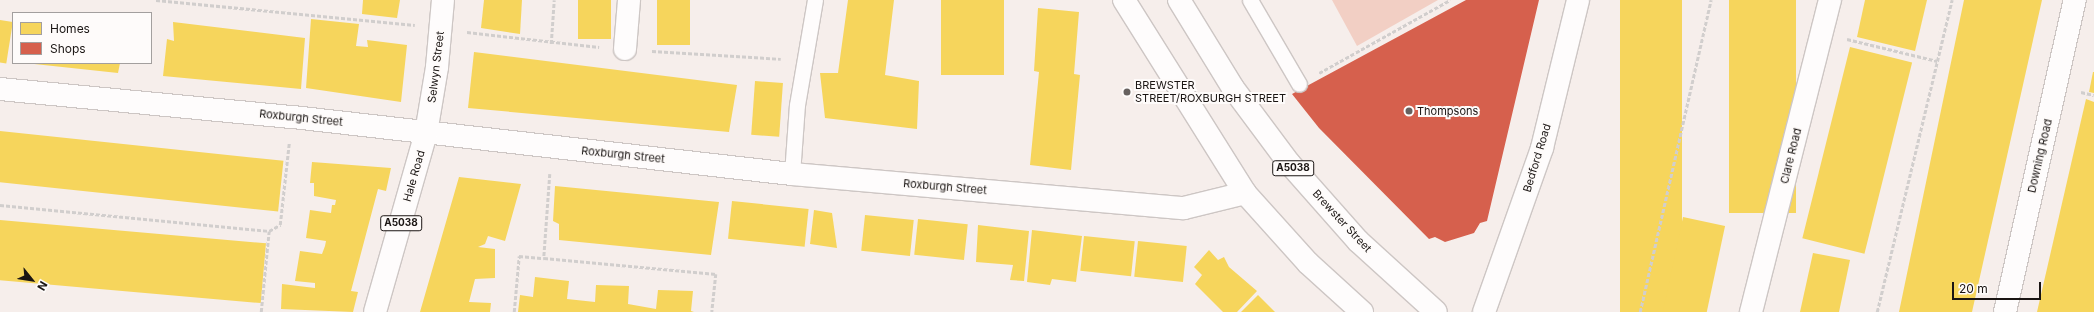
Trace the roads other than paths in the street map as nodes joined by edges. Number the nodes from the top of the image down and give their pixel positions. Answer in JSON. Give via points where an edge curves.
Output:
{"nodes":[{"id":1,"x":443,"y":0,"type":"edge"},
{"id":2,"x":629,"y":0,"type":"edge"},
{"id":3,"x":814,"y":0,"type":"edge"},
{"id":4,"x":1124,"y":0,"type":"edge"},
{"id":5,"x":1179,"y":0,"type":"edge"},
{"id":6,"x":1250,"y":0,"type":"edge"},
{"id":7,"x":1578,"y":0,"type":"edge"},
{"id":8,"x":1830,"y":0,"type":"edge"},
{"id":9,"x":2075,"y":0,"type":"edge"},
{"id":10,"x":625,"y":49,"type":"road end"},
{"id":11,"x":1299,"y":84,"type":"road end"},
{"id":12,"x":0,"y":89,"type":"edge"},
{"id":13,"x":426,"y":133,"type":"junction"},
{"id":14,"x":792,"y":174,"type":"junction"},
{"id":15,"x":1245,"y":193,"type":"junction"},
{"id":16,"x":375,"y":312,"type":"edge"},
{"id":17,"x":1362,"y":312,"type":"edge"},
{"id":18,"x":1436,"y":312,"type":"edge"},
{"id":19,"x":1484,"y":312,"type":"edge"},
{"id":20,"x":1751,"y":312,"type":"edge"},
{"id":21,"x":2005,"y":312,"type":"edge"}],
"edges":[{"from":1,"to":13,"type":"street","name":"Selwyn Street","number":"A5038"},
{"from":2,"to":10,"type":"street"},
{"from":3,"to":14,"type":"lane","via":[[803,61]]},
{"from":4,"to":15,"type":"street"},
{"from":5,"to":18,"type":"street","name":"Brewster Street","number":"A5038","via":[[1233,88],[1289,163],[1358,241]]},
{"from":6,"to":11,"type":"lane"},
{"from":7,"to":19,"type":"street","name":"Bedford Road","via":[[1542,148]]},
{"from":8,"to":20,"type":"street","name":"Clare Road"},
{"from":9,"to":21,"type":"street","name":"Downing Road"},
{"from":12,"to":13,"type":"street","name":"Roxburgh Street","via":[[292,117]]},
{"from":13,"to":14,"type":"street","name":"Roxburgh Street"},
{"from":13,"to":16,"type":"street","name":"Hale Road","number":"A5038"},
{"from":14,"to":15,"type":"street","name":"Roxburgh Street","via":[[1184,208]]},
{"from":15,"to":17,"type":"street","via":[[1308,263]]}]}
